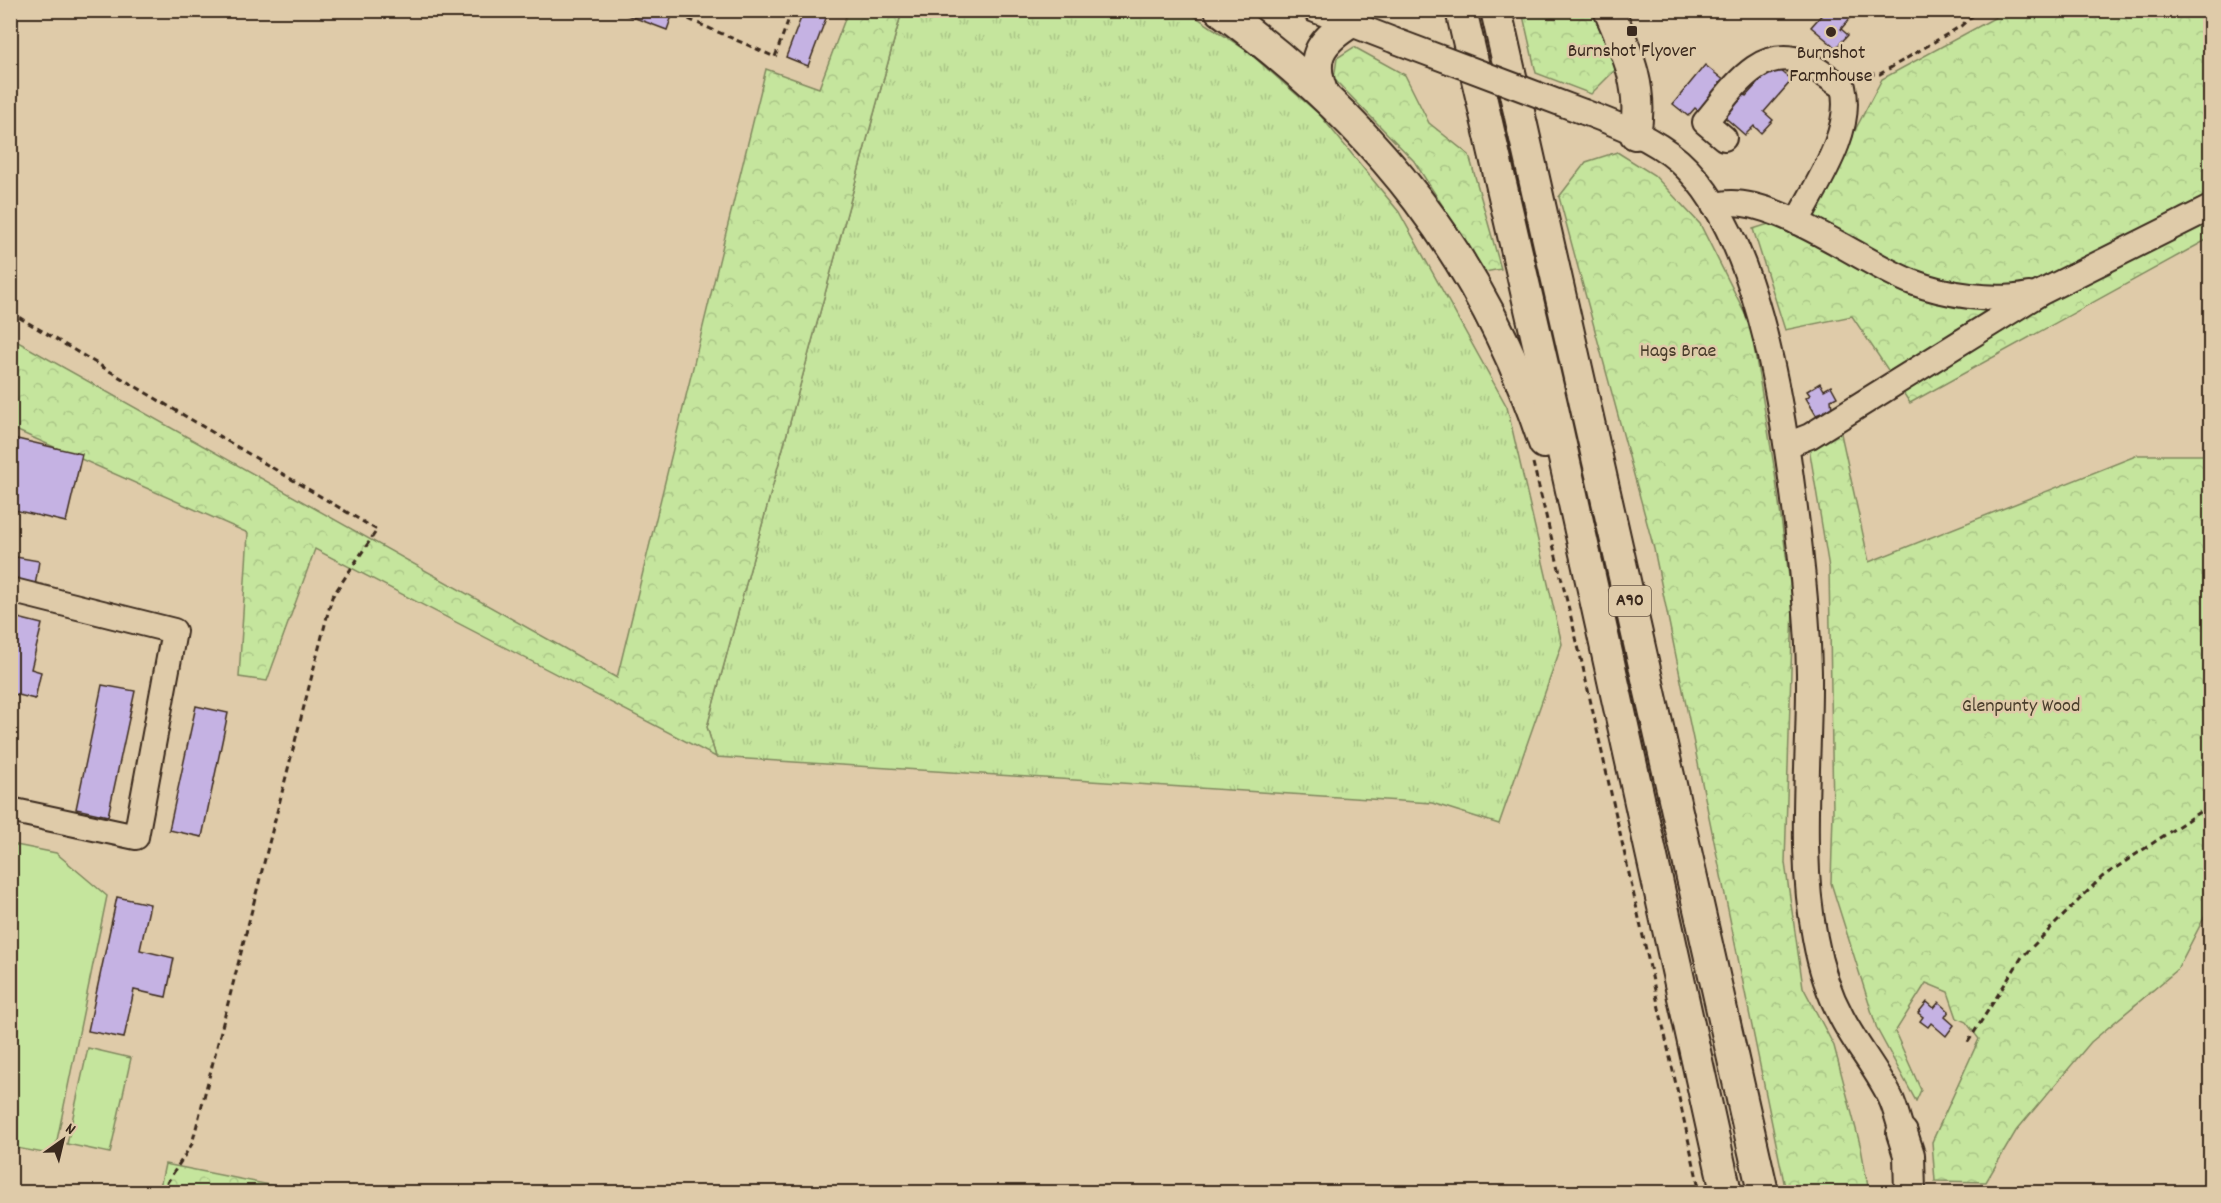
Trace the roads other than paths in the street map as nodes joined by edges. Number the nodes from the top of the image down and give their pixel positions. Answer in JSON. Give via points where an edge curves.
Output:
{"nodes":[{"id":1,"x":1220,"y":10,"type":"edge"},
{"id":2,"x":1315,"y":10,"type":"edge"},
{"id":3,"x":1461,"y":10,"type":"edge"},
{"id":4,"x":1496,"y":10,"type":"edge"},
{"id":5,"x":1609,"y":10,"type":"edge"},
{"id":6,"x":1350,"y":23,"type":"junction"},
{"id":7,"x":1323,"y":94,"type":"junction"},
{"id":8,"x":1635,"y":134,"type":"junction"},
{"id":9,"x":1724,"y":138,"type":"dead end"},
{"id":10,"x":1714,"y":206,"type":"junction"},
{"id":11,"x":2211,"y":207,"type":"edge"},
{"id":12,"x":1797,"y":222,"type":"junction"},
{"id":13,"x":2040,"y":293,"type":"junction"},
{"id":14,"x":1787,"y":445,"type":"junction"},
{"id":15,"x":1587,"y":571,"type":"junction"},
{"id":16,"x":10,"y":590,"type":"edge"},
{"id":17,"x":10,"y":810,"type":"edge"},
{"id":18,"x":1902,"y":1133,"type":"joint"},
{"id":19,"x":1726,"y":1192,"type":"edge"},
{"id":20,"x":1763,"y":1192,"type":"edge"},
{"id":21,"x":1910,"y":1192,"type":"edge"}],
"edges":[{"from":1,"to":7,"type":"main road"},
{"from":2,"to":6,"type":"street"},
{"from":3,"to":15,"type":"main road","number":"A90"},
{"from":4,"to":20,"type":"main road","number":"A90"},
{"from":5,"to":8,"type":"main road","via":[[1634,69],[1639,103]]},
{"from":6,"to":7,"type":"main road","via":[[1333,34],[1321,49],[1315,75]]},
{"from":6,"to":8,"type":"street","bridge":true},
{"from":7,"to":15,"type":"main road","via":[[1396,171],[1469,273],[1534,414]]},
{"from":8,"to":10,"type":"street","via":[[1680,162]]},
{"from":9,"to":12,"type":"street","via":[[1705,122],[1751,68],[1774,57],[1803,62],[1843,87],[1847,104],[1844,126]]},
{"from":10,"to":12,"type":"street","via":[[1742,203]]},
{"from":10,"to":14,"type":"street","via":[[1734,243],[1765,336]]},
{"from":11,"to":13,"type":"street"},
{"from":12,"to":13,"type":"street","via":[[1912,282],[1981,298],[2007,300]]},
{"from":13,"to":14,"type":"street","via":[[1810,436]]},
{"from":14,"to":18,"type":"street","via":[[1805,583],[1809,672],[1808,860],[1815,938],[1826,980],[1842,1018],[1891,1100]]},
{"from":15,"to":19,"type":"main road","number":"A90"},
{"from":16,"to":17,"type":"street","via":[[174,631],[136,837]]},
{"from":18,"to":21,"type":"main road","via":[[1909,1155]]}]}
